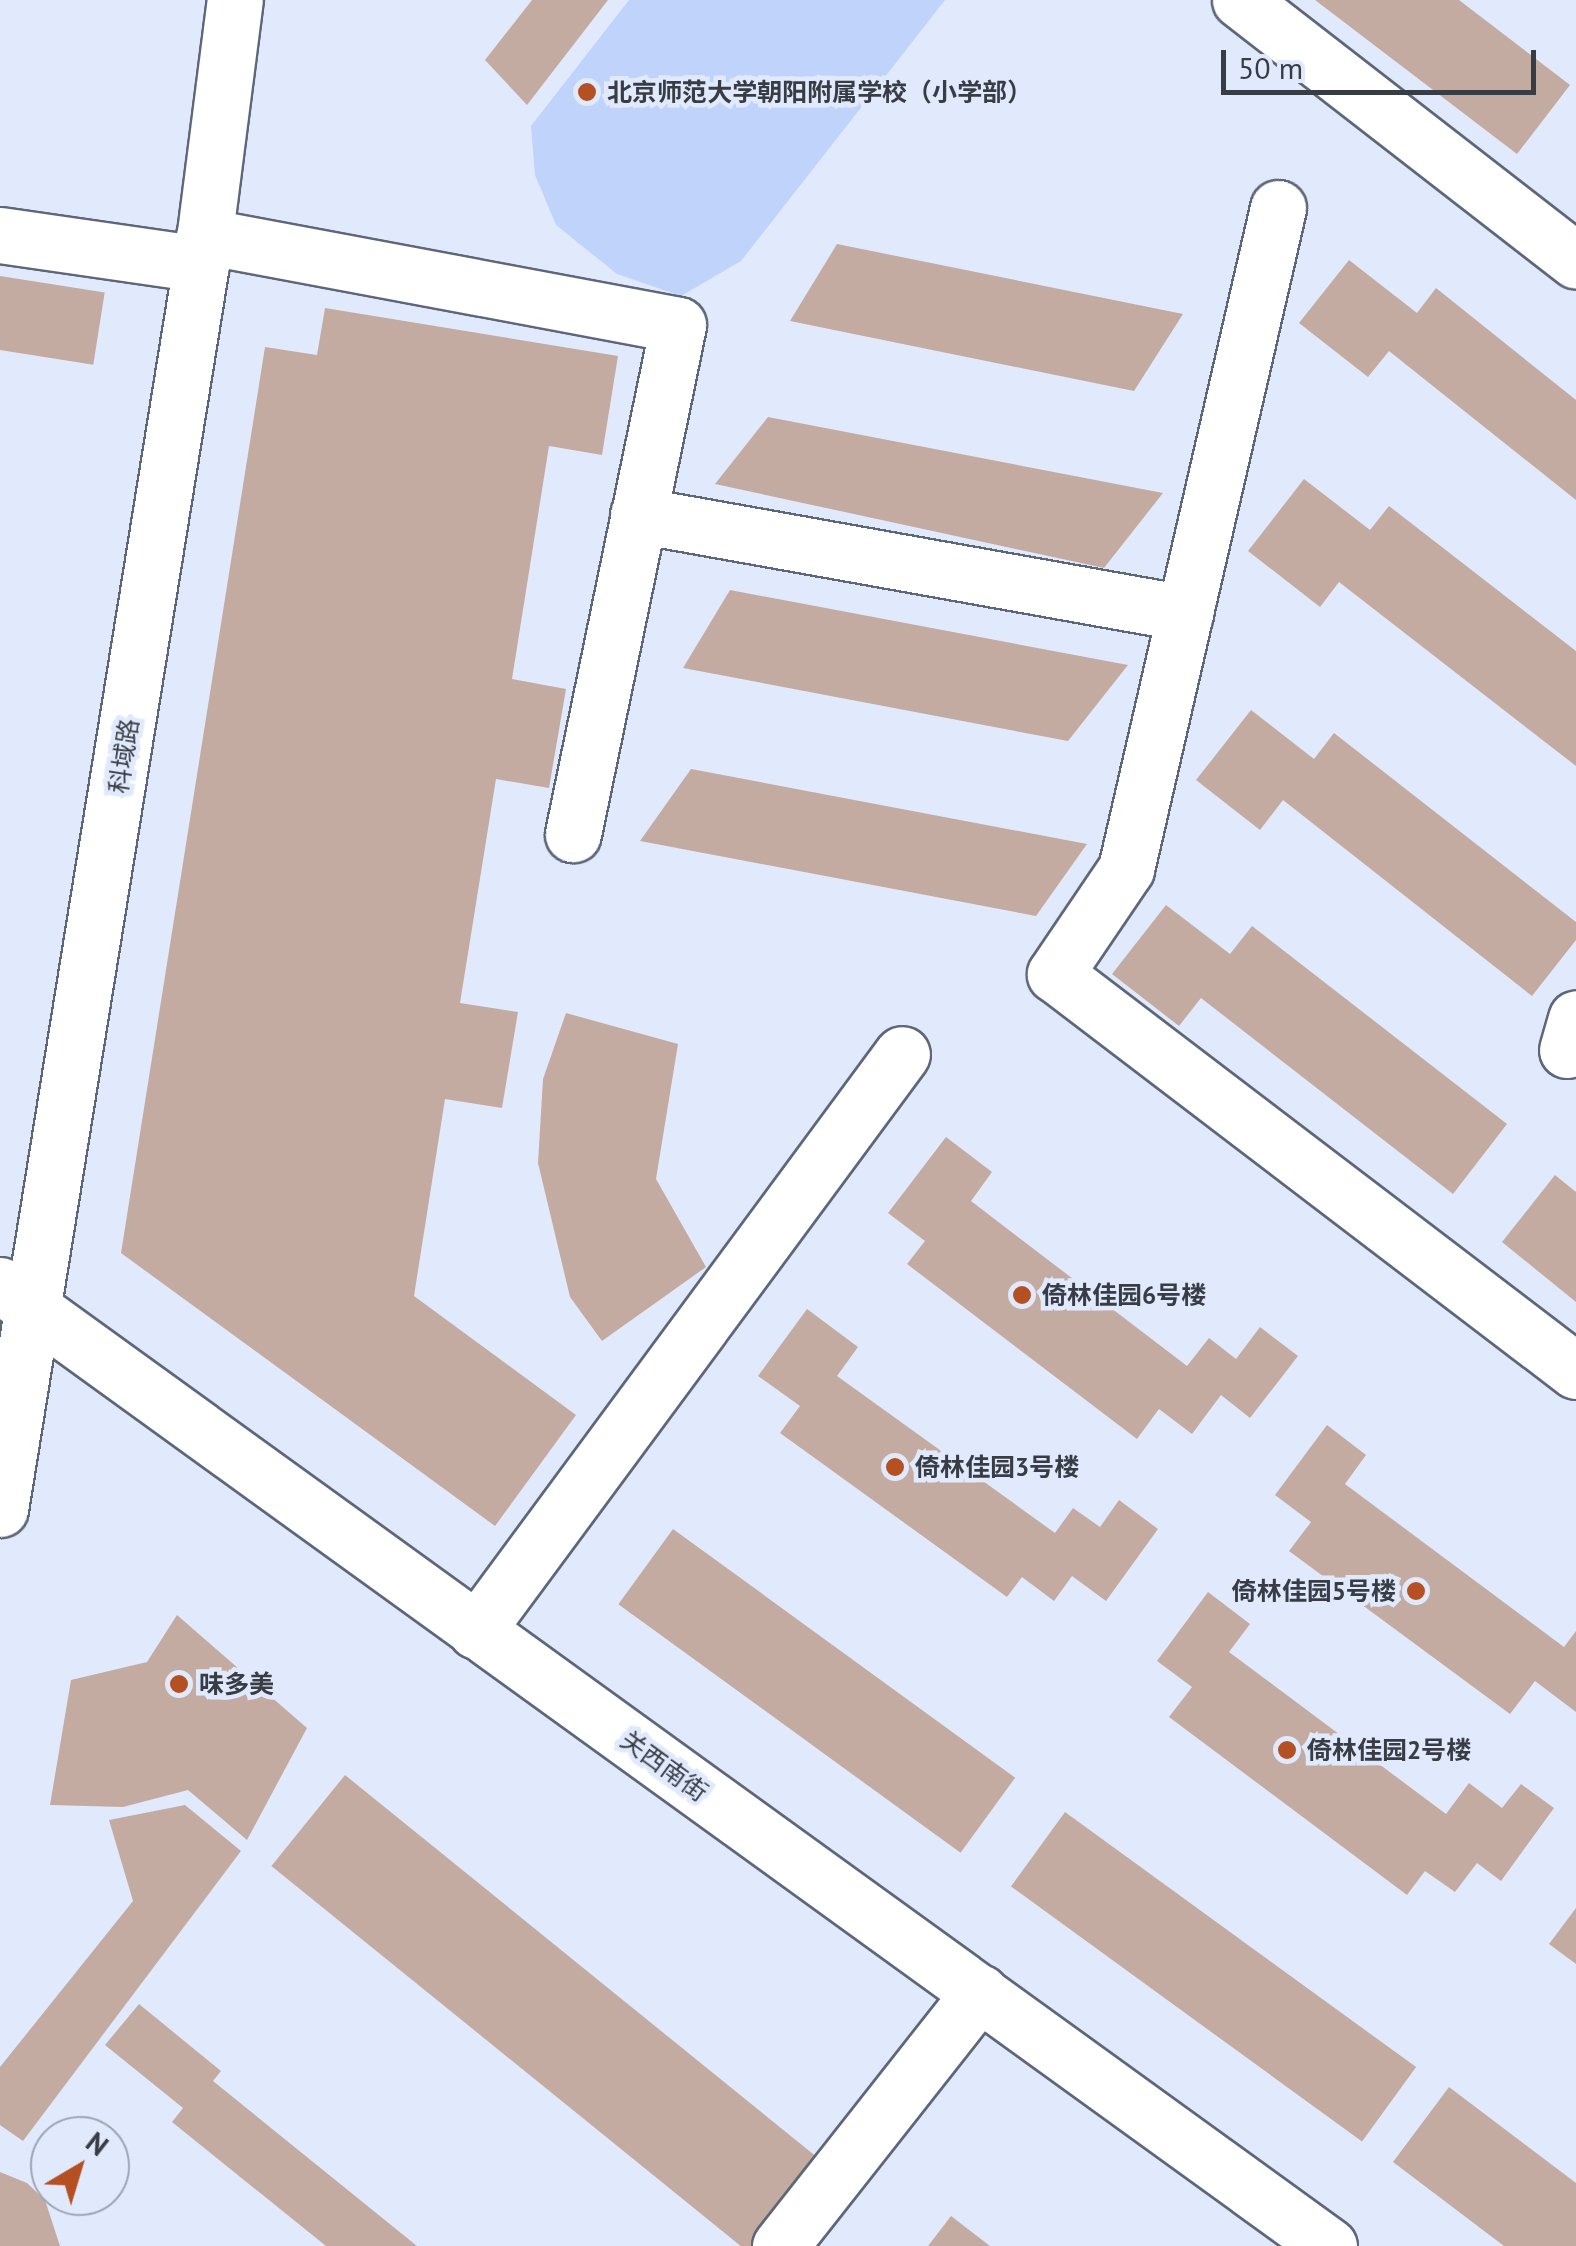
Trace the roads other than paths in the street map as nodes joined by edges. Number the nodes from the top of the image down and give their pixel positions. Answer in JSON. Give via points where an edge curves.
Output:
{"nodes":[{"id":1,"x":235,"y":0,"type":"edge"},
{"id":2,"x":1240,"y":0,"type":"edge"},
{"id":3,"x":1278,"y":208,"type":"dead end"},
{"id":4,"x":0,"y":235,"type":"edge"},
{"id":5,"x":202,"y":250,"type":"junction"},
{"id":6,"x":1576,"y":261,"type":"edge"},
{"id":7,"x":638,"y":515,"type":"junction"},
{"id":8,"x":1185,"y":613,"type":"junction"},
{"id":9,"x":573,"y":834,"type":"dead end"},
{"id":10,"x":902,"y":1054,"type":"dead end"},
{"id":11,"x":18,"y":1298,"type":"edge"},
{"id":12,"x":1576,"y":1370,"type":"edge"},
{"id":13,"x":0,"y":1509,"type":"edge"},
{"id":14,"x":476,"y":1631,"type":"junction"},
{"id":15,"x":980,"y":1992,"type":"junction"},
{"id":16,"x":780,"y":2246,"type":"edge"},
{"id":17,"x":1329,"y":2246,"type":"edge"}],
"edges":[{"from":1,"to":5,"type":"street","name":"科域路"},
{"from":2,"to":6,"type":"street"},
{"from":3,"to":8,"type":"street"},
{"from":4,"to":5,"type":"street"},
{"from":5,"to":7,"type":"street","via":[[678,325]]},
{"from":5,"to":11,"type":"street","name":"科域路"},
{"from":7,"to":8,"type":"street"},
{"from":7,"to":9,"type":"street"},
{"from":8,"to":12,"type":"street","via":[[1126,869],[1055,974]]},
{"from":10,"to":14,"type":"street"},
{"from":11,"to":13,"type":"street","name":"科域路"},
{"from":11,"to":14,"type":"street","name":"关西南街"},
{"from":14,"to":15,"type":"street","name":"关西南街"},
{"from":15,"to":16,"type":"street"},
{"from":15,"to":17,"type":"street","name":"关西南街"}]}
